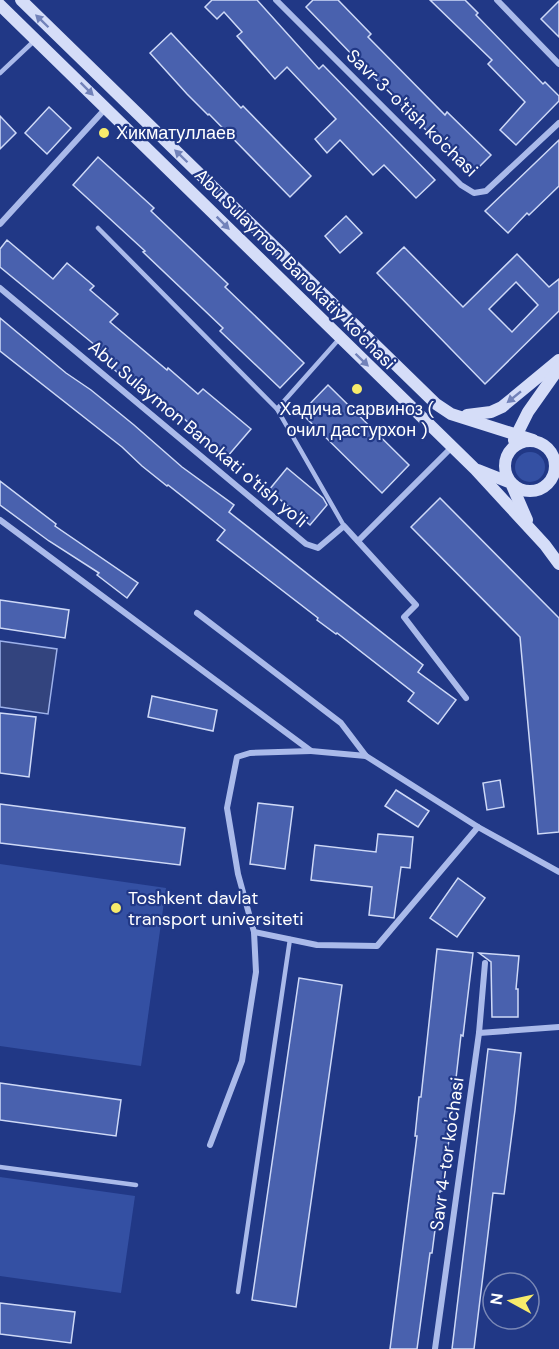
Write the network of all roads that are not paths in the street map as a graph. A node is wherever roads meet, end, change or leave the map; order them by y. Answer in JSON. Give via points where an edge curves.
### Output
{"nodes":[{"id":1,"x":21,"y":0,"type":"edge"},
{"id":2,"x":276,"y":0,"type":"edge"},
{"id":3,"x":497,"y":0,"type":"edge"},
{"id":4,"x":0,"y":4,"type":"edge"},
{"id":5,"x":36,"y":39,"type":"junction"},
{"id":6,"x":559,"y":64,"type":"edge"},
{"id":7,"x":0,"y":73,"type":"edge"},
{"id":8,"x":106,"y":108,"type":"junction"},
{"id":9,"x":559,"y":123,"type":"edge"},
{"id":10,"x":0,"y":224,"type":"edge"},
{"id":11,"x":98,"y":228,"type":"dead end"},
{"id":12,"x":0,"y":288,"type":"edge"},
{"id":13,"x":340,"y":338,"type":"junction"},
{"id":14,"x":559,"y":360,"type":"edge"},
{"id":15,"x":559,"y":368,"type":"edge"},
{"id":16,"x":277,"y":409,"type":"junction"},
{"id":17,"x":451,"y":414,"type":"junction"},
{"id":18,"x":517,"y":434,"type":"junction"},
{"id":19,"x":533,"y":440,"type":"junction"},
{"id":20,"x":452,"y":447,"type":"junction"},
{"id":21,"x":507,"y":454,"type":"junction"},
{"id":22,"x":558,"y":466,"type":"edge"},
{"id":23,"x":475,"y":469,"type":"junction"},
{"id":24,"x":511,"y":483,"type":"junction"},
{"id":25,"x":0,"y":520,"type":"edge"},
{"id":26,"x":344,"y":526,"type":"junction"},
{"id":27,"x":531,"y":530,"type":"junction"},
{"id":28,"x":358,"y":541,"type":"junction"},
{"id":29,"x":559,"y":564,"type":"edge"},
{"id":30,"x":198,"y":613,"type":"dead end"},
{"id":31,"x":466,"y":698,"type":"dead end"},
{"id":32,"x":311,"y":751,"type":"junction"},
{"id":33,"x":366,"y":756,"type":"junction"},
{"id":34,"x":478,"y":827,"type":"junction"},
{"id":35,"x":559,"y":872,"type":"edge"},
{"id":36,"x":254,"y":932,"type":"junction"},
{"id":37,"x":290,"y":939,"type":"junction"},
{"id":38,"x":484,"y":963,"type":"dead end"},
{"id":39,"x":559,"y":1027,"type":"edge"},
{"id":40,"x":479,"y":1033,"type":"junction"},
{"id":41,"x":210,"y":1145,"type":"dead end"},
{"id":42,"x":0,"y":1167,"type":"edge"},
{"id":43,"x":136,"y":1185,"type":"dead end"},
{"id":44,"x":238,"y":1292,"type":"dead end"},
{"id":45,"x":435,"y":1349,"type":"edge"}],
"edges":[{"from":17,"to":1,"type":"main road","name":"Abu Sulaymon Banokatiy ko'chasi","one_way":true,"via":[[436,404]]},
{"from":2,"to":9,"type":"street","name":"Savr 3-o'tish ko'chasi","via":[[461,185],[474,193],[486,191]]},
{"from":3,"to":6,"type":"street"},
{"from":4,"to":5,"type":"main road","name":"Abu Sulaymon Banokatiy ko'chasi"},
{"from":5,"to":7,"type":"lane"},
{"from":5,"to":8,"type":"main road","name":"Abu Sulaymon Banokatiy ko'chasi","one_way":true},
{"from":8,"to":10,"type":"street"},
{"from":8,"to":13,"type":"main road","name":"Abu Sulaymon Banokatiy ko'chasi","one_way":true},
{"from":11,"to":16,"type":"lane"},
{"from":12,"to":26,"type":"street","name":"Abu Sulaymon Banokati o'tish yo'li","via":[[306,544],[318,548]]},
{"from":13,"to":16,"type":"lane"},
{"from":13,"to":20,"type":"main road","name":"Abu Sulaymon Banokatiy ko'chasi","one_way":true},
{"from":14,"to":17,"type":"main road","one_way":true,"via":[[496,410],[478,415]]},
{"from":15,"to":18,"type":"main road"},
{"from":16,"to":26,"type":"lane"},
{"from":17,"to":18,"type":"main road","name":"Abu Sulaymon Banokatiy ko'chasi"},
{"from":18,"to":19,"type":"main road","name":"Abu Sulaymon Banokatiy ko'chasi"},
{"from":18,"to":21,"type":"main road"},
{"from":19,"to":21,"type":"main road","via":[[518,443]]},
{"from":19,"to":22,"type":"main road","via":[[547,446]]},
{"from":20,"to":23,"type":"main road","name":"Abu Sulaymon Banokatiy ko'chasi"},
{"from":20,"to":28,"type":"street"},
{"from":21,"to":24,"type":"main road","via":[[504,469]]},
{"from":22,"to":24,"type":"main road","via":[[551,481],[539,490],[524,491]]},
{"from":23,"to":24,"type":"main road"},
{"from":23,"to":27,"type":"main road","name":"Abu Sulaymon Banokatiy ko'chasi"},
{"from":24,"to":27,"type":"main road"},
{"from":25,"to":32,"type":"street"},
{"from":26,"to":28,"type":"street"},
{"from":27,"to":29,"type":"main road","name":"Abu Sulaymon Banokatiy ko'chasi"},
{"from":28,"to":31,"type":"street","via":[[416,605],[404,616]]},
{"from":30,"to":33,"type":"street","via":[[341,723]]},
{"from":32,"to":33,"type":"street"},
{"from":32,"to":36,"type":"street","via":[[237,757],[227,808],[238,874]]},
{"from":33,"to":34,"type":"street"},
{"from":34,"to":35,"type":"street"},
{"from":34,"to":37,"type":"street","via":[[377,946],[317,945]]},
{"from":36,"to":37,"type":"street"},
{"from":36,"to":41,"type":"street","via":[[256,972],[242,1060]]},
{"from":37,"to":44,"type":"lane"},
{"from":38,"to":40,"type":"street","name":"Savr 4-tor ko'chasi"},
{"from":39,"to":40,"type":"street"},
{"from":40,"to":45,"type":"street","name":"Savr 4-tor ko'chasi"},
{"from":42,"to":43,"type":"lane"}]}
